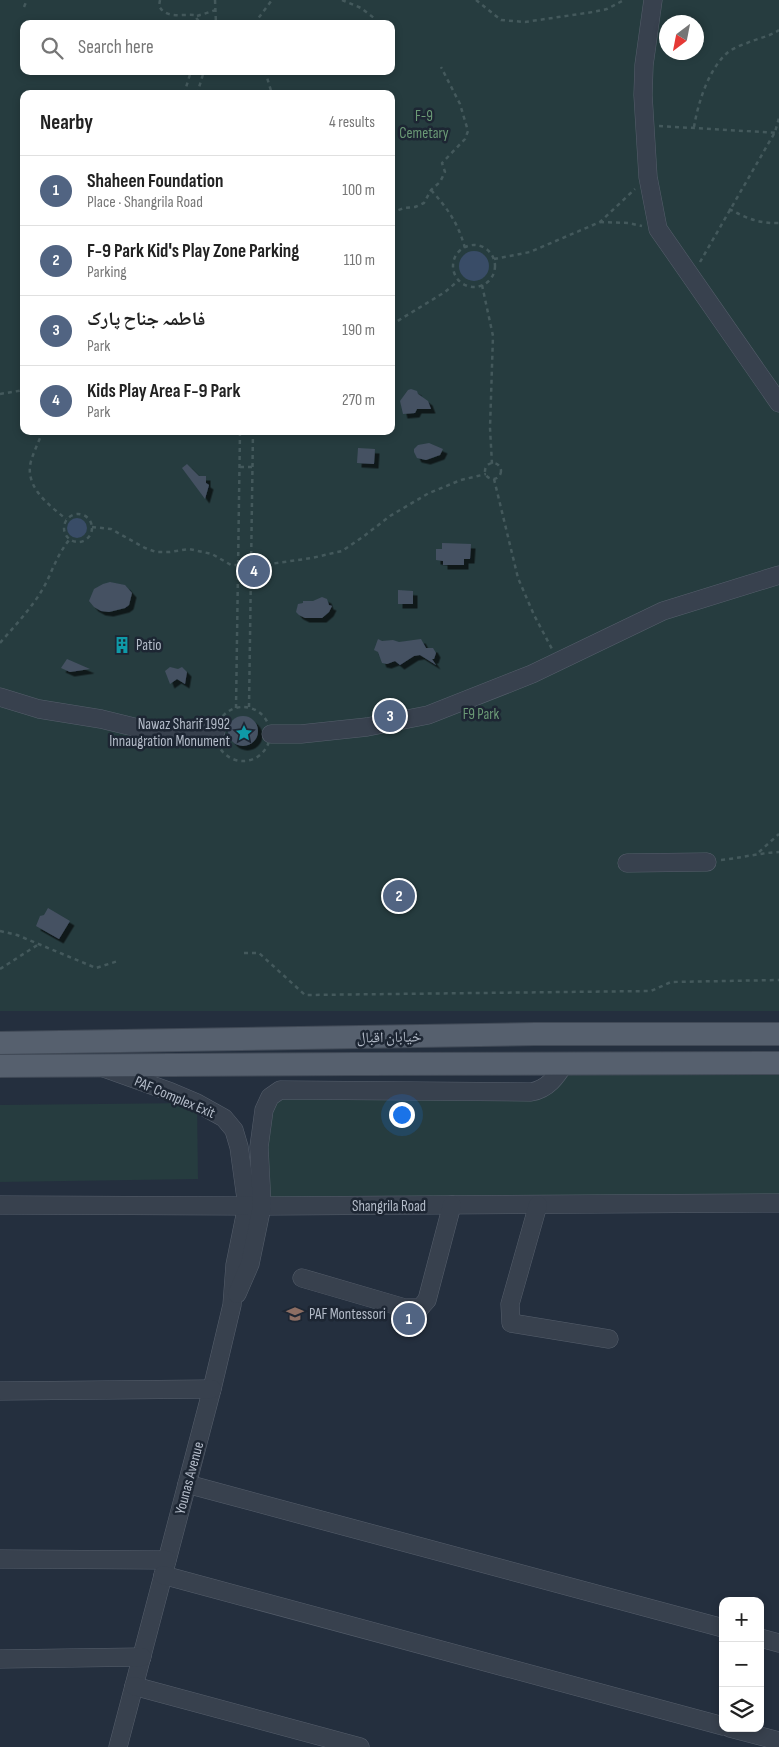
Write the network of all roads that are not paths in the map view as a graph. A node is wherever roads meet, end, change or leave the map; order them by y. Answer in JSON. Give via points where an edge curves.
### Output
{"nodes":[{"id":1,"x":653,"y":0,"type":"edge"},
{"id":2,"x":779,"y":403,"type":"edge"},
{"id":3,"x":779,"y":575,"type":"edge"},
{"id":4,"x":0,"y":697,"type":"edge"},
{"id":5,"x":216,"y":731,"type":"road end"},
{"id":6,"x":270,"y":734,"type":"road end"},
{"id":7,"x":707,"y":862,"type":"road end"},
{"id":8,"x":627,"y":863,"type":"dead end"},
{"id":9,"x":779,"y":1034,"type":"edge"},
{"id":10,"x":0,"y":1043,"type":"edge"},
{"id":11,"x":565,"y":1063,"type":"junction"},
{"id":12,"x":779,"y":1063,"type":"edge"},
{"id":13,"x":95,"y":1065,"type":"junction"},
{"id":14,"x":0,"y":1066,"type":"edge"},
{"id":15,"x":779,"y":1203,"type":"edge"},
{"id":16,"x":0,"y":1205,"type":"edge"},
{"id":17,"x":452,"y":1205,"type":"junction"},
{"id":18,"x":538,"y":1205,"type":"junction"},
{"id":19,"x":255,"y":1206,"type":"junction"},
{"id":20,"x":302,"y":1278,"type":"dead end"},
{"id":21,"x":608,"y":1339,"type":"dead end"},
{"id":22,"x":212,"y":1389,"type":"junction"},
{"id":23,"x":0,"y":1391,"type":"edge"},
{"id":24,"x":187,"y":1484,"type":"junction"},
{"id":25,"x":0,"y":1560,"type":"edge"},
{"id":26,"x":165,"y":1567,"type":"junction"},
{"id":27,"x":719,"y":1627,"type":"edge"},
{"id":28,"x":764,"y":1639,"type":"edge"},
{"id":29,"x":779,"y":1643,"type":"edge"},
{"id":30,"x":142,"y":1657,"type":"junction"},
{"id":31,"x":0,"y":1659,"type":"edge"},
{"id":32,"x":134,"y":1686,"type":"junction"},
{"id":33,"x":719,"y":1725,"type":"edge"},
{"id":34,"x":745,"y":1732,"type":"edge"},
{"id":35,"x":779,"y":1741,"type":"edge"},
{"id":36,"x":118,"y":1747,"type":"edge"},
{"id":37,"x":360,"y":1747,"type":"edge"}],
"edges":[{"from":1,"to":2,"type":"street","via":[[644,65],[645,125],[648,177],[658,229]]},
{"from":3,"to":6,"type":"street","via":[[664,611],[532,674],[428,715],[367,727]]},
{"from":4,"to":5,"type":"street","via":[[39,709],[150,731]]},
{"from":7,"to":8,"type":"street"},
{"from":9,"to":10,"type":"main road","name":"خیابان اقبال","via":[[535,1034]]},
{"from":11,"to":12,"type":"main road","name":"خیابان اقبال"},
{"from":11,"to":13,"type":"main road","name":"خیابان اقبال"},
{"from":11,"to":19,"type":"street","via":[[556,1078],[542,1090],[531,1092],[280,1090],[270,1097],[264,1110]]},
{"from":13,"to":14,"type":"main road","name":"خیابان اقبال"},
{"from":13,"to":19,"type":"street","name":"PAF Complex Exit","via":[[171,1092],[224,1118],[234,1130]]},
{"from":15,"to":18,"type":"street","name":"Shangrila Road"},
{"from":16,"to":19,"type":"street","name":"Shangrila Road"},
{"from":17,"to":18,"type":"street","name":"Shangrila Road"},
{"from":17,"to":19,"type":"street","name":"Shangrila Road"},
{"from":17,"to":20,"type":"street","via":[[426,1300],[420,1308],[405,1308]]},
{"from":18,"to":21,"type":"street","via":[[510,1304],[510,1322]]},
{"from":19,"to":22,"type":"street","name":"Younas Avenue","via":[[250,1264],[232,1305]]},
{"from":22,"to":23,"type":"street"},
{"from":22,"to":24,"type":"street","name":"Younas Avenue"},
{"from":24,"to":26,"type":"street","name":"Younas Avenue"},
{"from":24,"to":27,"type":"street"},
{"from":25,"to":26,"type":"street"},
{"from":26,"to":30,"type":"street","name":"Younas Avenue"},
{"from":26,"to":33,"type":"street"},
{"from":28,"to":29,"type":"street"},
{"from":30,"to":31,"type":"street"},
{"from":30,"to":32,"type":"street","name":"Younas Avenue"},
{"from":32,"to":36,"type":"street","name":"Younas Avenue"},
{"from":32,"to":37,"type":"street"},
{"from":34,"to":35,"type":"street"}]}
